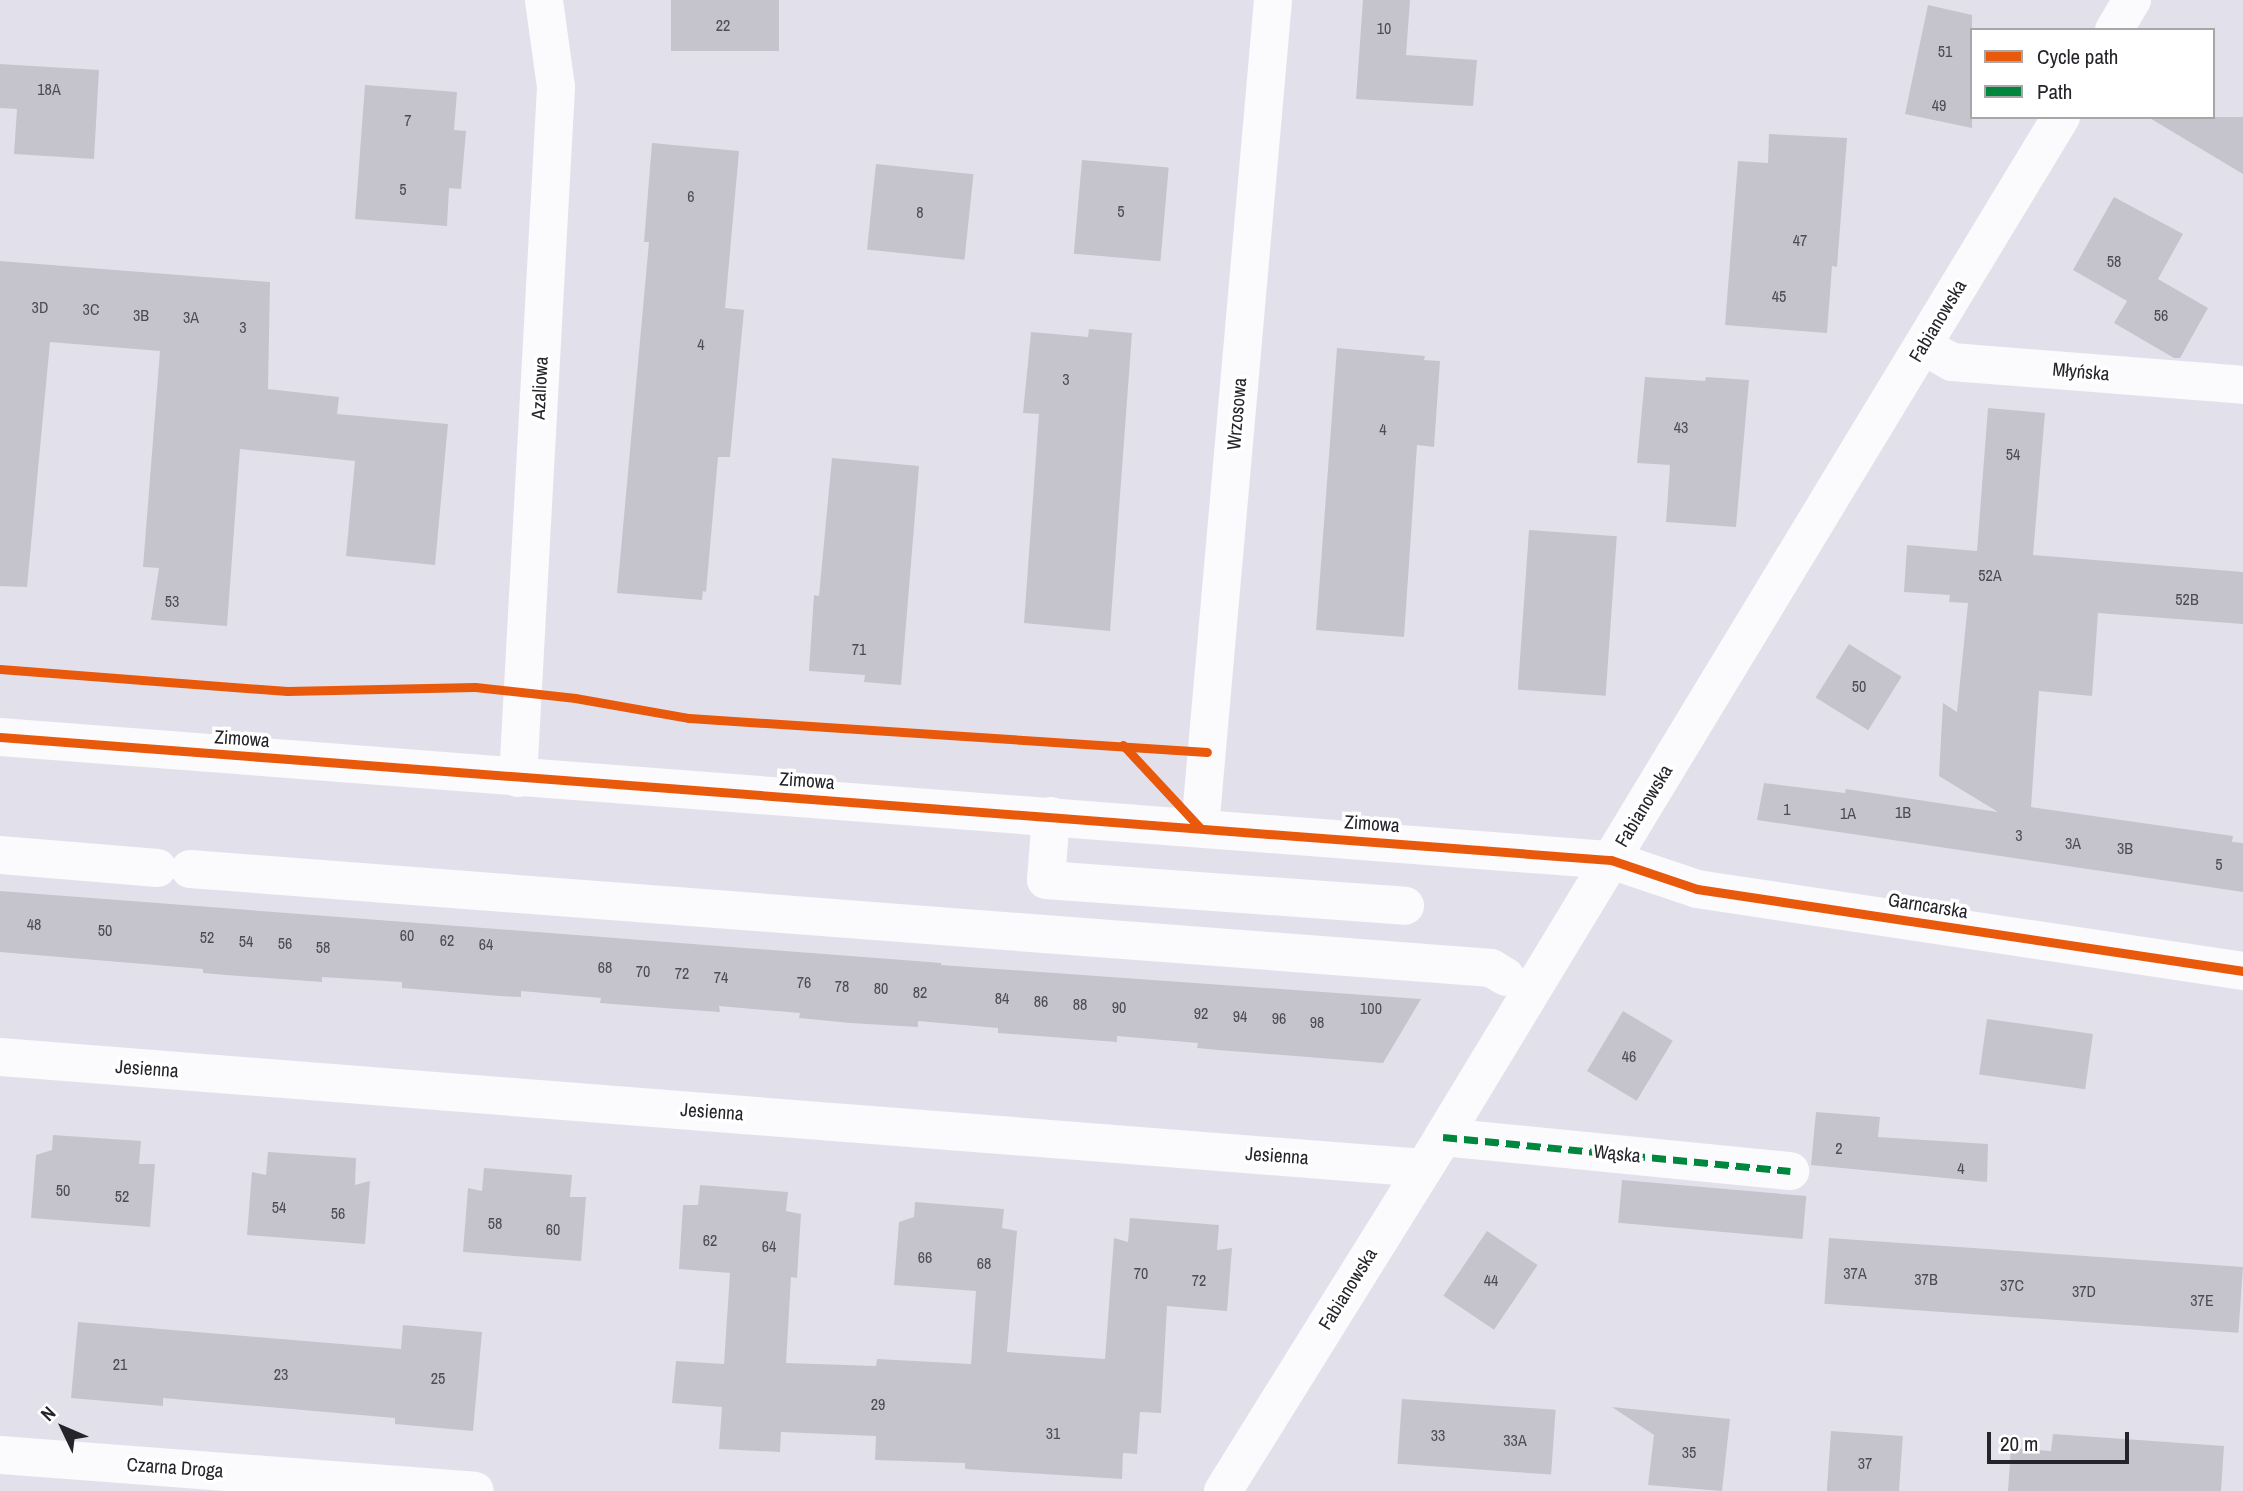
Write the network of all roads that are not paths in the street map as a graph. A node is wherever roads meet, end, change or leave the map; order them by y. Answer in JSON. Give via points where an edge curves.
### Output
{"nodes":[{"id":1,"x":544,"y":0,"type":"edge"},
{"id":2,"x":1273,"y":0,"type":"edge"},
{"id":3,"x":2132,"y":0,"type":"edge"},
{"id":4,"x":2115,"y":28,"type":"edge"},
{"id":5,"x":2060,"y":119,"type":"edge"},
{"id":6,"x":1923,"y":346,"type":"junction"},
{"id":7,"x":2243,"y":385,"type":"edge"},
{"id":8,"x":0,"y":737,"type":"edge"},
{"id":9,"x":518,"y":778,"type":"junction"},
{"id":10,"x":1051,"y":817,"type":"junction"},
{"id":11,"x":1200,"y":828,"type":"junction"},
{"id":12,"x":0,"y":855,"type":"edge"},
{"id":13,"x":1611,"y":860,"type":"junction"},
{"id":14,"x":1046,"y":880,"type":"junction"},
{"id":15,"x":1405,"y":906,"type":"dead end"},
{"id":16,"x":1041,"y":934,"type":"junction"},
{"id":17,"x":2243,"y":971,"type":"edge"},
{"id":18,"x":1506,"y":977,"type":"dead end"},
{"id":19,"x":0,"y":1057,"type":"edge"},
{"id":20,"x":1433,"y":1152,"type":"junction"},
{"id":21,"x":1790,"y":1171,"type":"dead end"},
{"id":22,"x":0,"y":1455,"type":"edge"},
{"id":23,"x":475,"y":1491,"type":"edge"},
{"id":24,"x":1223,"y":1491,"type":"edge"}],
"edges":[{"from":1,"to":9,"type":"street","name":"Azaliowa","via":[[556,88]]},
{"from":2,"to":11,"type":"street","name":"Wrzosowa"},
{"from":3,"to":4,"type":"street"},
{"from":5,"to":6,"type":"street","name":"Fabianowska"},
{"from":6,"to":7,"type":"street","name":"Młyńska","via":[[1952,362]]},
{"from":6,"to":13,"type":"street","name":"Fabianowska"},
{"from":8,"to":9,"type":"street","name":"Zimowa"},
{"from":9,"to":10,"type":"street","name":"Zimowa"},
{"from":10,"to":11,"type":"street","name":"Zimowa"},
{"from":10,"to":14,"type":"street"},
{"from":11,"to":13,"type":"street","name":"Zimowa"},
{"from":12,"to":16,"type":"street"},
{"from":13,"to":17,"type":"street","name":"Garncarska","via":[[1697,889]]},
{"from":13,"to":20,"type":"street","name":"Fabianowska"},
{"from":14,"to":15,"type":"street"},
{"from":14,"to":16,"type":"street"},
{"from":16,"to":18,"type":"street","via":[[1491,968]]},
{"from":19,"to":20,"type":"street","name":"Jesienna"},
{"from":20,"to":21,"type":"street","name":"Wąska"},
{"from":20,"to":24,"type":"street","name":"Fabianowska"},
{"from":22,"to":23,"type":"street","name":"Czarna Droga"}]}
